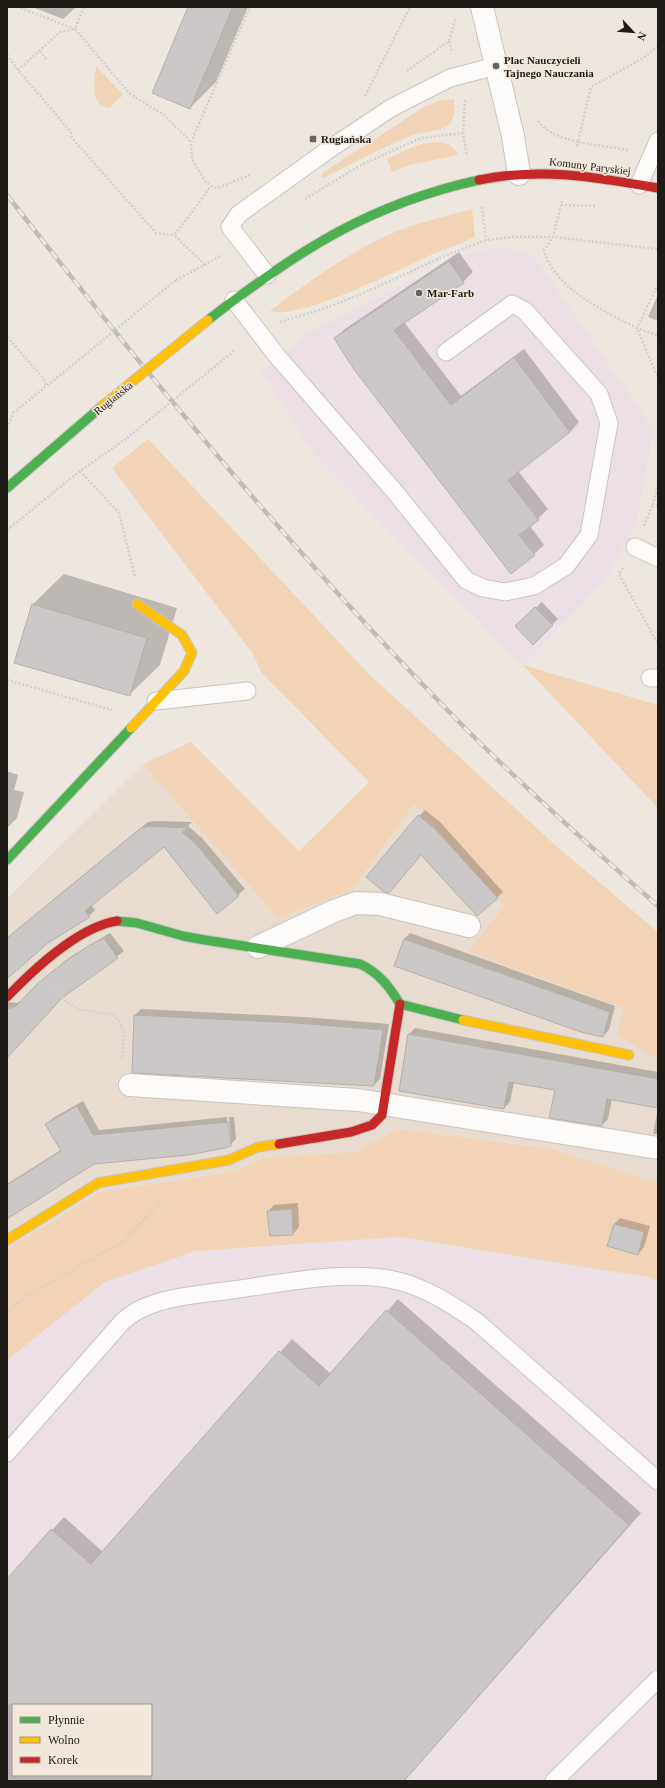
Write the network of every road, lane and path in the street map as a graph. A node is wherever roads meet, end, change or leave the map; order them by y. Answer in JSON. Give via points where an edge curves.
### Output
{"nodes":[{"id":1,"x":18,"y":7,"type":"edge"},
{"id":2,"x":84,"y":7,"type":"edge"},
{"id":3,"x":250,"y":7,"type":"edge"},
{"id":4,"x":410,"y":7,"type":"edge"},
{"id":5,"x":482,"y":7,"type":"edge"},
{"id":6,"x":457,"y":14,"type":"dead end"},
{"id":7,"x":75,"y":29,"type":"junction"},
{"id":8,"x":658,"y":46,"type":"edge"},
{"id":9,"x":40,"y":51,"type":"junction"},
{"id":10,"x":7,"y":55,"type":"edge"},
{"id":11,"x":46,"y":59,"type":"dead end"},
{"id":12,"x":496,"y":66,"type":"junction"},
{"id":13,"x":18,"y":70,"type":"junction"},
{"id":14,"x":405,"y":72,"type":"dead end"},
{"id":15,"x":368,"y":98,"type":"dead end"},
{"id":16,"x":536,"y":118,"type":"dead end"},
{"id":17,"x":463,"y":133,"type":"dead end"},
{"id":18,"x":191,"y":142,"type":"junction"},
{"id":19,"x":578,"y":142,"type":"junction"},
{"id":20,"x":655,"y":148,"type":"edge"},
{"id":21,"x":254,"y":173,"type":"dead end"},
{"id":22,"x":519,"y":174,"type":"junction"},
{"id":23,"x":569,"y":174,"type":"junction"},
{"id":24,"x":639,"y":185,"type":"junction"},
{"id":25,"x":211,"y":186,"type":"junction"},
{"id":26,"x":658,"y":188,"type":"edge"},
{"id":27,"x":304,"y":200,"type":"dead end"},
{"id":28,"x":174,"y":235,"type":"junction"},
{"id":29,"x":552,"y":237,"type":"junction"},
{"id":30,"x":240,"y":242,"type":"junction"},
{"id":31,"x":658,"y":249,"type":"edge"},
{"id":32,"x":205,"y":265,"type":"junction"},
{"id":33,"x":267,"y":275,"type":"junction"},
{"id":34,"x":658,"y":284,"type":"edge"},
{"id":35,"x":234,"y":300,"type":"junction"},
{"id":36,"x":637,"y":328,"type":"junction"},
{"id":37,"x":259,"y":332,"type":"junction"},
{"id":38,"x":658,"y":336,"type":"edge"},
{"id":39,"x":7,"y":337,"type":"edge"},
{"id":40,"x":446,"y":352,"type":"dead end"},
{"id":41,"x":658,"y":378,"type":"edge"},
{"id":42,"x":46,"y":386,"type":"junction"},
{"id":43,"x":7,"y":428,"type":"edge"},
{"id":44,"x":80,"y":471,"type":"junction"},
{"id":45,"x":658,"y":484,"type":"edge"},
{"id":46,"x":7,"y":488,"type":"edge"},
{"id":47,"x":653,"y":504,"type":"junction"},
{"id":48,"x":658,"y":506,"type":"edge"},
{"id":49,"x":645,"y":524,"type":"dead end"},
{"id":50,"x":7,"y":530,"type":"edge"},
{"id":51,"x":635,"y":547,"type":"dead end"},
{"id":52,"x":658,"y":558,"type":"edge"},
{"id":53,"x":619,"y":574,"type":"dead end"},
{"id":54,"x":140,"y":607,"type":"joint"},
{"id":55,"x":658,"y":644,"type":"edge"},
{"id":56,"x":7,"y":680,"type":"edge"},
{"id":57,"x":247,"y":691,"type":"dead end"},
{"id":58,"x":156,"y":701,"type":"junction"},
{"id":59,"x":140,"y":718,"type":"junction"},
{"id":60,"x":7,"y":860,"type":"edge"},
{"id":61,"x":469,"y":926,"type":"dead end"},
{"id":62,"x":258,"y":947,"type":"junction"},
{"id":63,"x":37,"y":968,"type":"junction"},
{"id":64,"x":7,"y":997,"type":"edge"},
{"id":65,"x":400,"y":1004,"type":"junction"},
{"id":66,"x":629,"y":1055,"type":"dead end"},
{"id":67,"x":130,"y":1085,"type":"joint"},
{"id":68,"x":384,"y":1105,"type":"junction"},
{"id":69,"x":658,"y":1148,"type":"edge"},
{"id":70,"x":191,"y":1167,"type":"junction"},
{"id":71,"x":7,"y":1240,"type":"edge"},
{"id":72,"x":7,"y":1310,"type":"edge"},
{"id":73,"x":7,"y":1453,"type":"edge"},
{"id":74,"x":658,"y":1481,"type":"edge"},
{"id":75,"x":658,"y":1679,"type":"edge"},
{"id":76,"x":554,"y":1781,"type":"edge"}],
"edges":[{"from":1,"to":7,"type":"path"},
{"from":2,"to":7,"type":"path"},
{"from":3,"to":18,"type":"path"},
{"from":4,"to":15,"type":"path","via":[[362,102]]},
{"from":5,"to":12,"type":"street"},
{"from":6,"to":14,"type":"path","via":[[449,41]]},
{"from":7,"to":9,"type":"path","via":[[60,32]]},
{"from":7,"to":18,"type":"path","via":[[130,94],[164,116]]},
{"from":8,"to":19,"type":"path","via":[[643,58],[591,86]]},
{"from":9,"to":11,"type":"path"},
{"from":9,"to":13,"type":"path"},
{"from":10,"to":13,"type":"path"},
{"from":12,"to":22,"type":"street","via":[[513,136]]},
{"from":12,"to":30,"type":"lane","via":[[450,78],[391,108],[328,150],[239,214],[230,227]]},
{"from":13,"to":28,"type":"path","via":[[71,132],[72,138],[156,233]]},
{"from":16,"to":19,"type":"path","via":[[546,130]]},
{"from":17,"to":27,"type":"path","via":[[421,138],[361,165]]},
{"from":18,"to":25,"type":"path","via":[[192,160]]},
{"from":19,"to":20,"type":"path"},
{"from":19,"to":23,"type":"path"},
{"from":20,"to":24,"type":"lane"},
{"from":21,"to":25,"type":"path","via":[[217,188]]},
{"from":22,"to":23,"type":"street","name":"Komuny Paryskiej"},
{"from":22,"to":33,"type":"street","name":"Rugiańska","via":[[445,187],[391,204],[338,229]]},
{"from":23,"to":24,"type":"street","name":"Komuny Paryskiej"},
{"from":23,"to":29,"type":"path"},
{"from":24,"to":26,"type":"street","name":"Komuny Paryskiej"},
{"from":25,"to":28,"type":"path"},
{"from":28,"to":32,"type":"path"},
{"from":29,"to":31,"type":"path"},
{"from":29,"to":36,"type":"path","via":[[544,250],[546,260],[565,282],[602,310]]},
{"from":29,"to":37,"type":"path","via":[[513,236],[486,240],[329,307],[270,325]]},
{"from":30,"to":32,"type":"path"},
{"from":30,"to":33,"type":"lane"},
{"from":32,"to":42,"type":"path","bridge":true,"via":[[176,280]]},
{"from":33,"to":35,"type":"street","name":"Rugiańska"},
{"from":34,"to":36,"type":"path"},
{"from":35,"to":37,"type":"lane"},
{"from":35,"to":46,"type":"street","name":"Rugiańska","bridge":true,"via":[[101,407]]},
{"from":36,"to":38,"type":"path"},
{"from":36,"to":41,"type":"path"},
{"from":37,"to":40,"type":"lane","via":[[466,580],[483,588],[505,592],[534,586],[566,566],[589,535],[609,423],[599,394],[524,310],[512,304]]},
{"from":37,"to":44,"type":"path","bridge":true,"via":[[127,438]]},
{"from":39,"to":42,"type":"path","via":[[44,379]]},
{"from":42,"to":43,"type":"path","via":[[14,412]]},
{"from":44,"to":50,"type":"path"},
{"from":44,"to":54,"type":"path","via":[[119,513]]},
{"from":45,"to":47,"type":"path"},
{"from":47,"to":48,"type":"path"},
{"from":47,"to":49,"type":"path"},
{"from":51,"to":52,"type":"lane"},
{"from":53,"to":55,"type":"path"},
{"from":54,"to":58,"type":"street","via":[[182,635],[192,653],[184,672]]},
{"from":56,"to":59,"type":"path"},
{"from":57,"to":58,"type":"lane"},
{"from":58,"to":59,"type":"street"},
{"from":59,"to":60,"type":"street"},
{"from":61,"to":62,"type":"street","via":[[380,904],[356,903]]},
{"from":62,"to":63,"type":"street","via":[[183,936],[141,924],[114,921],[92,930]]},
{"from":62,"to":65,"type":"street","via":[[360,964],[374,970],[386,982]]},
{"from":63,"to":64,"type":"street"},
{"from":63,"to":67,"type":"path","via":[[65,1001],[78,1009],[114,1015],[120,1022],[124,1033],[122,1064]]},
{"from":65,"to":66,"type":"street","via":[[496,1028]]},
{"from":65,"to":68,"type":"street"},
{"from":67,"to":68,"type":"street","via":[[358,1100]]},
{"from":68,"to":69,"type":"street"},
{"from":68,"to":70,"type":"street","via":[[382,1115],[365,1128],[258,1147],[229,1160]]},
{"from":70,"to":71,"type":"street","via":[[98,1183]]},
{"from":70,"to":72,"type":"path","via":[[124,1241]]},
{"from":73,"to":74,"type":"lane","via":[[122,1321],[142,1308],[200,1295],[336,1277],[362,1276],[414,1286],[431,1293],[476,1321]]},
{"from":75,"to":76,"type":"lane"}]}
